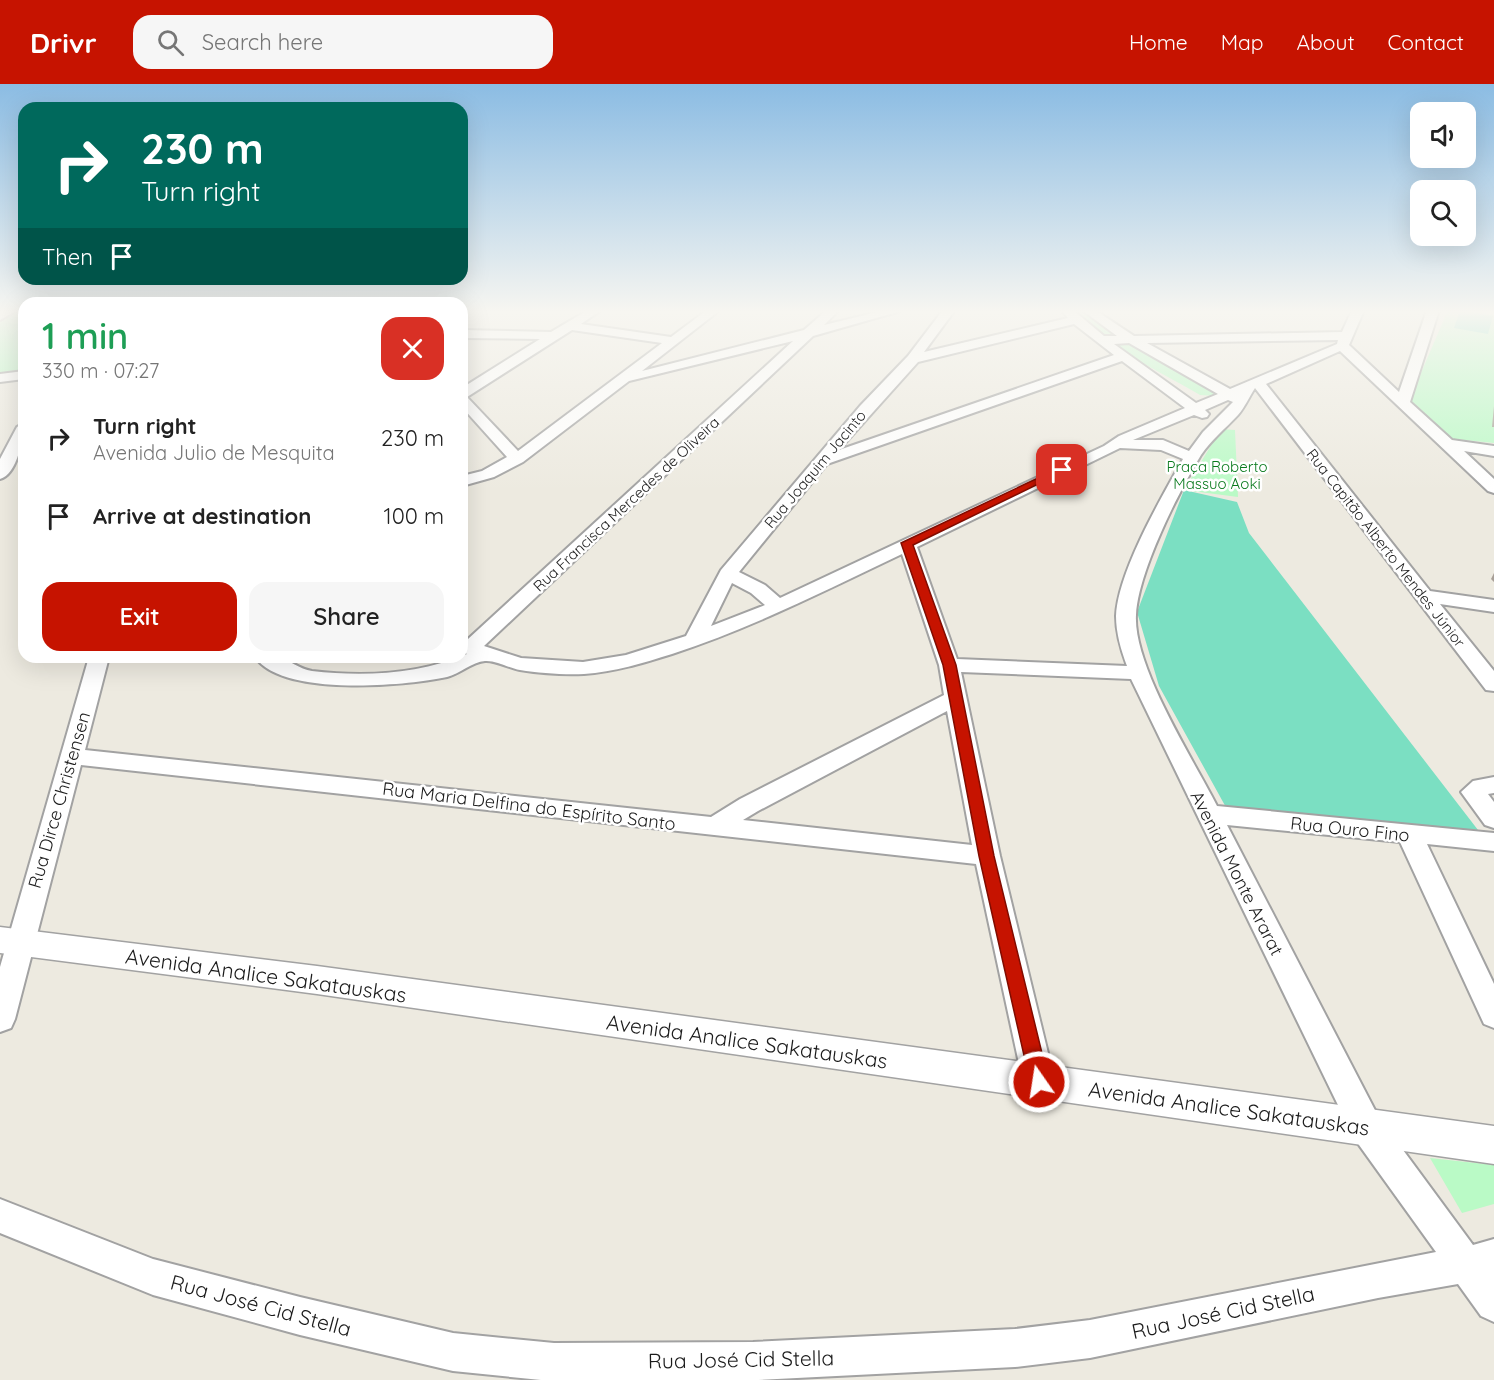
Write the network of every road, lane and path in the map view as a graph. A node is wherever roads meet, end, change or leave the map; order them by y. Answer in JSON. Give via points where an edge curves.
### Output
{"nodes":[{"id":1,"x":499,"y":370,"type":"edge"},
{"id":2,"x":633,"y":370,"type":"edge"},
{"id":3,"x":662,"y":370,"type":"edge"},
{"id":4,"x":768,"y":370,"type":"edge"},
{"id":5,"x":903,"y":370,"type":"edge"},
{"id":6,"x":1082,"y":370,"type":"edge"},
{"id":7,"x":1143,"y":370,"type":"edge"},
{"id":8,"x":1186,"y":370,"type":"edge"},
{"id":9,"x":1290,"y":370,"type":"edge"},
{"id":10,"x":1373,"y":370,"type":"edge"},
{"id":11,"x":1413,"y":370,"type":"edge"},
{"id":12,"x":18,"y":376,"type":"edge"},
{"id":13,"x":0,"y":378,"type":"edge"},
{"id":14,"x":621,"y":380,"type":"junction"},
{"id":15,"x":468,"y":390,"type":"edge"},
{"id":16,"x":1236,"y":399,"type":"junction"},
{"id":17,"x":1403,"y":402,"type":"junction"},
{"id":18,"x":468,"y":406,"type":"edge"},
{"id":19,"x":1192,"y":408,"type":"junction"},
{"id":20,"x":1279,"y":410,"type":"junction"},
{"id":21,"x":18,"y":439,"type":"edge"},
{"id":22,"x":1445,"y":444,"type":"junction"},
{"id":23,"x":1108,"y":449,"type":"junction"},
{"id":24,"x":1494,"y":451,"type":"edge"},
{"id":25,"x":1191,"y":457,"type":"junction"},
{"id":26,"x":517,"y":459,"type":"junction"},
{"id":27,"x":821,"y":461,"type":"junction"},
{"id":28,"x":0,"y":474,"type":"edge"},
{"id":29,"x":468,"y":479,"type":"edge"},
{"id":30,"x":1494,"y":488,"type":"edge"},
{"id":31,"x":907,"y":543,"type":"junction"},
{"id":32,"x":728,"y":574,"type":"junction"},
{"id":33,"x":1422,"y":595,"type":"junction"},
{"id":34,"x":778,"y":606,"type":"junction"},
{"id":35,"x":1494,"y":606,"type":"edge"},
{"id":36,"x":694,"y":640,"type":"junction"},
{"id":37,"x":472,"y":648,"type":"edge"},
{"id":38,"x":97,"y":663,"type":"edge"},
{"id":39,"x":274,"y":663,"type":"edge"},
{"id":40,"x":454,"y":663,"type":"edge"},
{"id":41,"x":949,"y":665,"type":"junction"},
{"id":42,"x":1140,"y":673,"type":"junction"},
{"id":43,"x":1494,"y":685,"type":"edge"},
{"id":44,"x":956,"y":698,"type":"junction"},
{"id":45,"x":71,"y":756,"type":"junction"},
{"id":46,"x":1494,"y":784,"type":"edge"},
{"id":47,"x":1207,"y":814,"type":"junction"},
{"id":48,"x":1494,"y":819,"type":"edge"},
{"id":49,"x":712,"y":828,"type":"junction"},
{"id":50,"x":1410,"y":836,"type":"junction"},
{"id":51,"x":1494,"y":842,"type":"edge"},
{"id":52,"x":987,"y":856,"type":"junction"},
{"id":53,"x":9,"y":941,"type":"edge"},
{"id":54,"x":1494,"y":1015,"type":"edge"},
{"id":55,"x":0,"y":1019,"type":"edge"},
{"id":56,"x":1039,"y":1082,"type":"junction"},
{"id":57,"x":1366,"y":1127,"type":"junction"},
{"id":58,"x":1494,"y":1145,"type":"edge"},
{"id":59,"x":0,"y":1216,"type":"edge"},
{"id":60,"x":1480,"y":1261,"type":"edge"},
{"id":61,"x":1494,"y":1303,"type":"edge"}],
"edges":[{"from":1,"to":15,"type":"street"},
{"from":2,"to":14,"type":"street"},
{"from":3,"to":14,"type":"street"},
{"from":4,"to":37,"type":"street","name":"Rua Francisca Mercedes de Oliveira"},
{"from":5,"to":27,"type":"street","name":"Rua Joaquim Jacinto"},
{"from":6,"to":27,"type":"street"},
{"from":7,"to":19,"type":"street"},
{"from":8,"to":16,"type":"street"},
{"from":9,"to":16,"type":"street"},
{"from":10,"to":17,"type":"street"},
{"from":11,"to":17,"type":"street"},
{"from":12,"to":13,"type":"street"},
{"from":14,"to":26,"type":"street"},
{"from":16,"to":19,"type":"street"},
{"from":16,"to":19,"type":"street"},
{"from":16,"to":20,"type":"street","name":"Rua Capitão Alberto Mendes Júnior"},
{"from":16,"to":20,"type":"street","via":[[1262,402]]},
{"from":16,"to":25,"type":"street","name":"Avenida Monte Ararat"},
{"from":17,"to":22,"type":"street"},
{"from":18,"to":26,"type":"street"},
{"from":19,"to":23,"type":"street"},
{"from":20,"to":33,"type":"street","name":"Rua Capitão Alberto Mendes Júnior"},
{"from":21,"to":28,"type":"street"},
{"from":22,"to":24,"type":"street"},
{"from":22,"to":30,"type":"street"},
{"from":23,"to":25,"type":"street","via":[[1153,443]]},
{"from":23,"to":31,"type":"street"},
{"from":25,"to":42,"type":"street","name":"Avenida Monte Ararat","via":[[1128,599],[1127,630]]},
{"from":26,"to":29,"type":"street"},
{"from":27,"to":32,"type":"street","name":"Rua Joaquim Jacinto"},
{"from":31,"to":34,"type":"street"},
{"from":31,"to":41,"type":"street"},
{"from":32,"to":34,"type":"street","via":[[758,589]]},
{"from":32,"to":36,"type":"street","name":"Rua Joaquim Jacinto"},
{"from":33,"to":35,"type":"street"},
{"from":33,"to":43,"type":"street","name":"Rua Capitão Alberto Mendes Júnior"},
{"from":34,"to":36,"type":"street"},
{"from":36,"to":37,"type":"street","via":[[629,661],[583,668],[521,664]]},
{"from":38,"to":45,"type":"street","name":"Rua Dirce Christensen"},
{"from":39,"to":40,"type":"street","name":"Rua Francisca Mercedes de Oliveira","via":[[309,677],[398,679],[444,671]]},
{"from":41,"to":42,"type":"street"},
{"from":41,"to":44,"type":"street"},
{"from":42,"to":47,"type":"street","name":"Avenida Monte Ararat"},
{"from":44,"to":49,"type":"street"},
{"from":44,"to":52,"type":"street"},
{"from":45,"to":49,"type":"street","name":"Rua Maria Delfina do Espírito Santo"},
{"from":45,"to":53,"type":"street","name":"Rua Dirce Christensen"},
{"from":46,"to":48,"type":"street","via":[[1473,792]]},
{"from":47,"to":50,"type":"street","name":"Rua Ouro Fino"},
{"from":47,"to":57,"type":"street","name":"Avenida Monte Ararat"},
{"from":49,"to":52,"type":"street","name":"Rua Maria Delfina do Espírito Santo"},
{"from":50,"to":51,"type":"street","name":"Rua Ouro Fino"},
{"from":50,"to":54,"type":"street"},
{"from":52,"to":56,"type":"street"},
{"from":53,"to":55,"type":"street","name":"Rua Dirce Christensen"},
{"from":53,"to":56,"type":"street","name":"Avenida Analice Sakatauskas"},
{"from":56,"to":57,"type":"street","name":"Avenida Analice Sakatauskas"},
{"from":57,"to":58,"type":"street","name":"Avenida Analice Sakatauskas"},
{"from":57,"to":60,"type":"street","name":"Avenida Monte Ararat"},
{"from":59,"to":60,"type":"street","name":"Rua José Cid Stella","via":[[153,1277],[300,1316],[453,1352],[554,1362],[753,1361],[1016,1347],[1090,1339]]},
{"from":60,"to":61,"type":"street","name":"Avenida Monte Ararat"}]}
